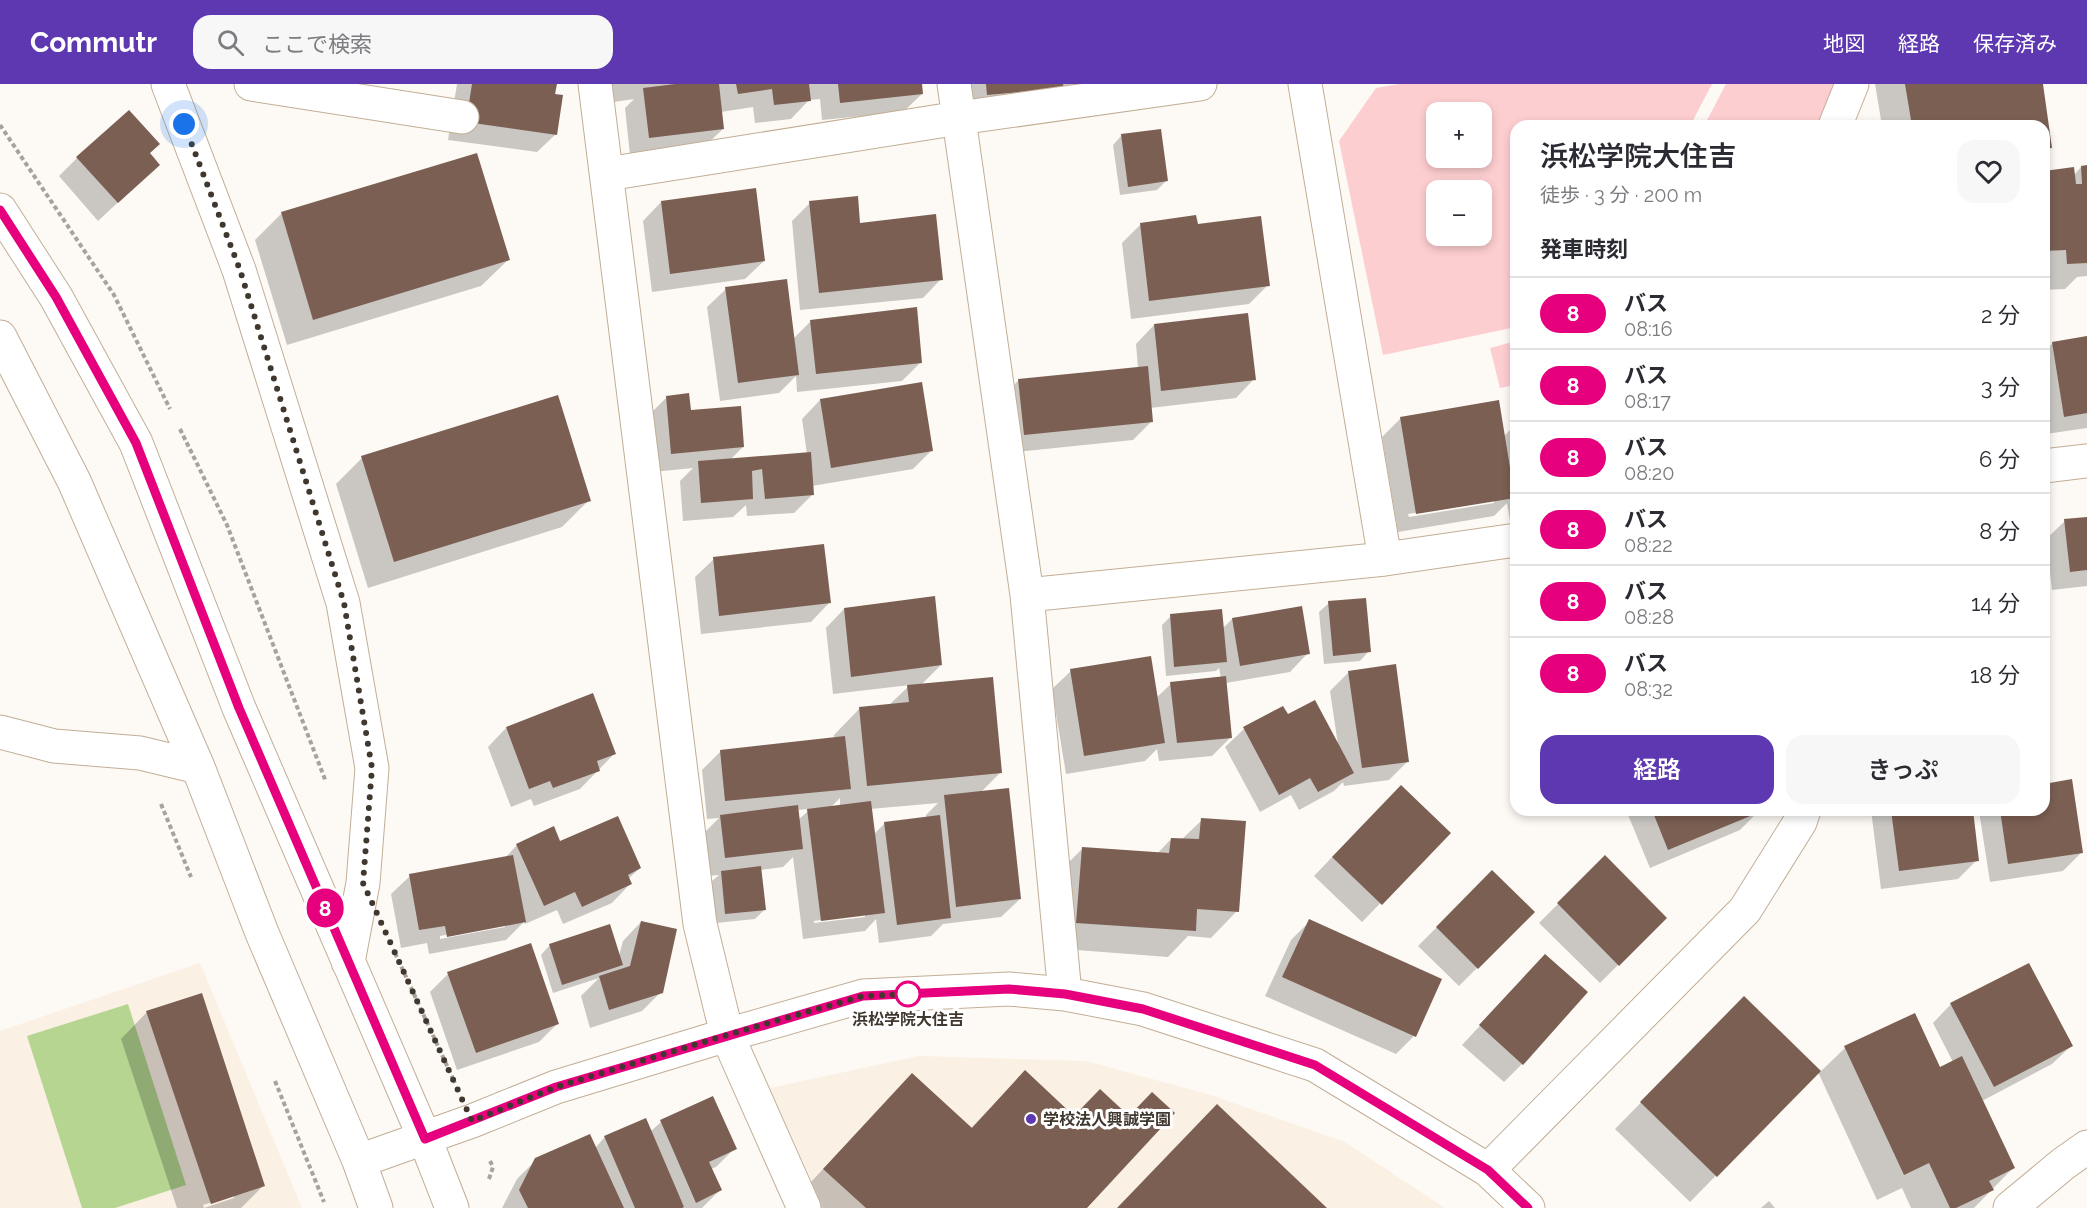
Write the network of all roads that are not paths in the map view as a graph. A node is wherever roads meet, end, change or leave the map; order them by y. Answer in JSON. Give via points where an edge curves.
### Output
{"nodes":[{"id":1,"x":168,"y":84,"type":"edge"},
{"id":2,"x":251,"y":84,"type":"edge"},
{"id":3,"x":595,"y":84,"type":"edge"},
{"id":4,"x":954,"y":84,"type":"edge"},
{"id":5,"x":1200,"y":84,"type":"edge"},
{"id":6,"x":1305,"y":84,"type":"edge"},
{"id":7,"x":1852,"y":84,"type":"edge"},
{"id":8,"x":462,"y":117,"type":"dead end"},
{"id":9,"x":959,"y":118,"type":"junction"},
{"id":10,"x":1837,"y":120,"type":"edge"},
{"id":11,"x":607,"y":174,"type":"junction"},
{"id":12,"x":0,"y":210,"type":"edge"},
{"id":13,"x":2,"y":343,"type":"edge"},
{"id":14,"x":2087,"y":460,"type":"edge"},
{"id":15,"x":2050,"y":465,"type":"edge"},
{"id":16,"x":1510,"y":541,"type":"edge"},
{"id":17,"x":1385,"y":559,"type":"junction"},
{"id":18,"x":1027,"y":596,"type":"junction"},
{"id":19,"x":0,"y":732,"type":"edge"},
{"id":20,"x":198,"y":767,"type":"junction"},
{"id":21,"x":1802,"y":816,"type":"edge"},
{"id":22,"x":348,"y":962,"type":"junction"},
{"id":23,"x":1065,"y":994,"type":"junction"},
{"id":24,"x":727,"y":1035,"type":"junction"},
{"id":25,"x":425,"y":1139,"type":"junction"},
{"id":26,"x":2087,"y":1147,"type":"edge"},
{"id":27,"x":359,"y":1161,"type":"junction"},
{"id":28,"x":1488,"y":1170,"type":"junction"},
{"id":29,"x":376,"y":1208,"type":"edge"},
{"id":30,"x":452,"y":1208,"type":"edge"},
{"id":31,"x":804,"y":1208,"type":"edge"},
{"id":32,"x":1528,"y":1208,"type":"edge"},
{"id":33,"x":2010,"y":1208,"type":"edge"}],
"edges":[{"from":1,"to":22,"type":"street","via":[[240,270],[344,603],[372,768],[363,883]]},
{"from":2,"to":8,"type":"street"},
{"from":3,"to":11,"type":"street"},
{"from":4,"to":9,"type":"street"},
{"from":5,"to":9,"type":"street"},
{"from":6,"to":17,"type":"street"},
{"from":7,"to":10,"type":"street"},
{"from":9,"to":11,"type":"street"},
{"from":9,"to":18,"type":"street"},
{"from":11,"to":24,"type":"street","via":[[700,924]]},
{"from":12,"to":22,"type":"street","via":[[56,297],[136,443],[239,708]]},
{"from":13,"to":20,"type":"street","via":[[74,481]]},
{"from":14,"to":15,"type":"street"},
{"from":16,"to":17,"type":"street"},
{"from":17,"to":18,"type":"street"},
{"from":18,"to":23,"type":"street"},
{"from":19,"to":20,"type":"street","via":[[54,746],[140,753]]},
{"from":20,"to":27,"type":"street","via":[[262,933]]},
{"from":21,"to":28,"type":"street","via":[[1745,910]]},
{"from":22,"to":25,"type":"street"},
{"from":23,"to":24,"type":"street","via":[[1009,989],[863,996]]},
{"from":23,"to":28,"type":"street","via":[[1143,1009],[1315,1065]]},
{"from":24,"to":25,"type":"street","via":[[556,1087]]},
{"from":24,"to":31,"type":"street"},
{"from":25,"to":27,"type":"street"},
{"from":25,"to":30,"type":"street"},
{"from":26,"to":33,"type":"street"},
{"from":27,"to":29,"type":"street"},
{"from":28,"to":32,"type":"street"}]}
